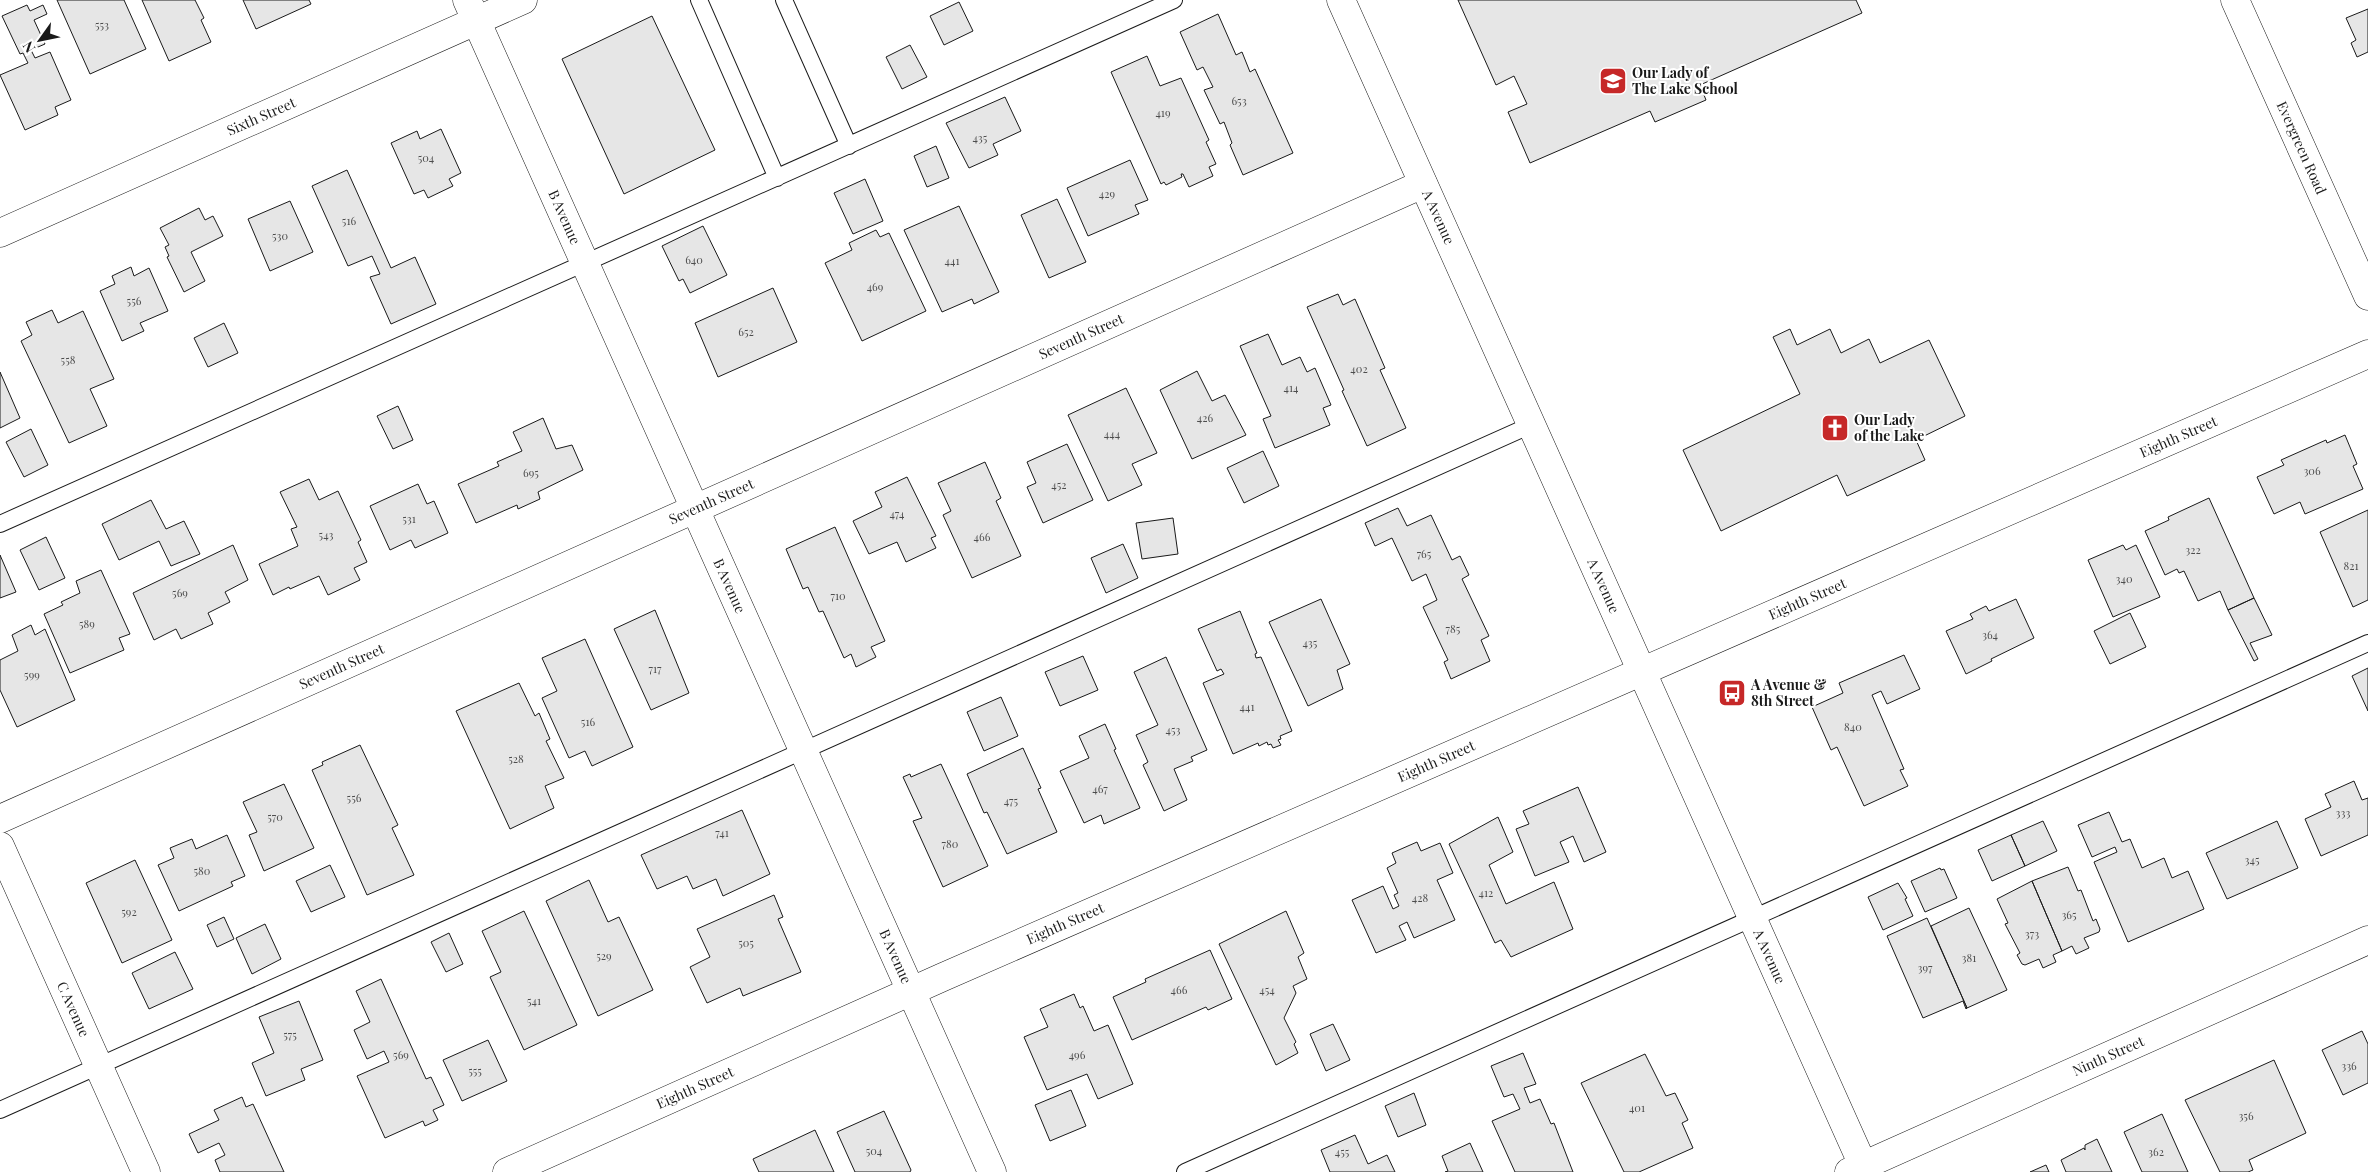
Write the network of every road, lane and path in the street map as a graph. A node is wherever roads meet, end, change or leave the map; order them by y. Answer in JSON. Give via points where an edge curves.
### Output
{"nodes":[{"id":1,"x":523,"y":0,"type":"edge"},
{"id":2,"x":699,"y":0,"type":"edge"},
{"id":3,"x":784,"y":0,"type":"edge"},
{"id":4,"x":1174,"y":0,"type":"edge"},
{"id":5,"x":1341,"y":0,"type":"edge"},
{"id":6,"x":2235,"y":0,"type":"edge"},
{"id":7,"x":471,"y":10,"type":"edge"},
{"id":8,"x":849,"y":146,"type":"junction"},
{"id":9,"x":777,"y":178,"type":"junction"},
{"id":10,"x":1423,"y":184,"type":"junction"},
{"id":11,"x":0,"y":233,"type":"edge"},
{"id":12,"x":584,"y":263,"type":"junction"},
{"id":13,"x":2368,"y":296,"type":"edge"},
{"id":14,"x":2368,"y":354,"type":"edge"},
{"id":15,"x":1532,"y":425,"type":"junction"},
{"id":16,"x":694,"y":509,"type":"junction"},
{"id":17,"x":0,"y":524,"type":"edge"},
{"id":18,"x":2368,"y":643,"type":"edge"},
{"id":19,"x":1642,"y":672,"type":"junction"},
{"id":20,"x":803,"y":750,"type":"junction"},
{"id":21,"x":0,"y":819,"type":"edge"},
{"id":22,"x":0,"y":846,"type":"edge"},
{"id":23,"x":1752,"y":918,"type":"junction"},
{"id":24,"x":2368,"y":940,"type":"edge"},
{"id":25,"x":911,"y":991,"type":"junction"},
{"id":26,"x":98,"y":1066,"type":"junction"},
{"id":27,"x":0,"y":1110,"type":"edge"},
{"id":28,"x":1859,"y":1170,"type":"edge"},
{"id":29,"x":146,"y":1172,"type":"edge"},
{"id":30,"x":507,"y":1172,"type":"edge"},
{"id":31,"x":992,"y":1172,"type":"edge"},
{"id":32,"x":1185,"y":1172,"type":"edge"}],
"edges":[{"from":1,"to":7,"type":"street","name":"Sixth Street"},
{"from":2,"to":9,"type":"lane"},
{"from":3,"to":8,"type":"lane"},
{"from":4,"to":8,"type":"lane"},
{"from":5,"to":10,"type":"street","name":"A Avenue"},
{"from":6,"to":13,"type":"street","name":"Evergreen Road"},
{"from":7,"to":11,"type":"street","name":"Sixth Street"},
{"from":7,"to":12,"type":"street","name":"B Avenue"},
{"from":8,"to":9,"type":"lane"},
{"from":9,"to":12,"type":"lane"},
{"from":10,"to":15,"type":"street","name":"A Avenue"},
{"from":10,"to":16,"type":"street","name":"Seventh Street"},
{"from":12,"to":16,"type":"street","name":"B Avenue"},
{"from":12,"to":17,"type":"lane"},
{"from":14,"to":19,"type":"street","name":"Eighth Street"},
{"from":15,"to":19,"type":"street","name":"A Avenue"},
{"from":15,"to":20,"type":"lane"},
{"from":16,"to":20,"type":"street","name":"B Avenue"},
{"from":16,"to":21,"type":"street","name":"Seventh Street"},
{"from":18,"to":23,"type":"lane"},
{"from":19,"to":23,"type":"street","name":"A Avenue"},
{"from":19,"to":25,"type":"street","name":"Eighth Street"},
{"from":20,"to":25,"type":"street","name":"B Avenue"},
{"from":20,"to":26,"type":"lane"},
{"from":22,"to":26,"type":"street","name":"C Avenue"},
{"from":23,"to":28,"type":"street","name":"A Avenue"},
{"from":23,"to":32,"type":"lane"},
{"from":24,"to":28,"type":"street","name":"Ninth Street"},
{"from":25,"to":30,"type":"street","name":"Eighth Street"},
{"from":25,"to":31,"type":"street","name":"B Avenue"},
{"from":26,"to":27,"type":"lane"},
{"from":26,"to":29,"type":"street","name":"C Avenue"}]}
